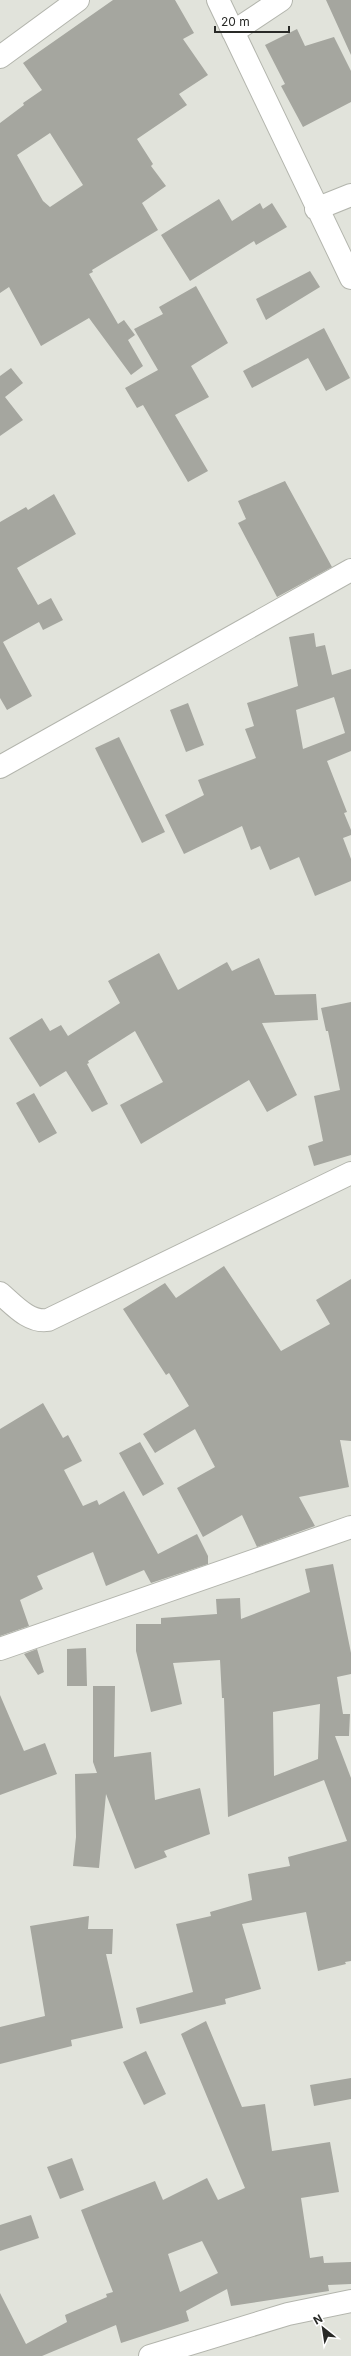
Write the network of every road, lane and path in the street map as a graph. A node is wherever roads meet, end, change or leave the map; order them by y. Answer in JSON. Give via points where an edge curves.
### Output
{"nodes":[{"id":1,"x":78,"y":0,"type":"edge"},
{"id":2,"x":218,"y":0,"type":"edge"},
{"id":3,"x":281,"y":0,"type":"edge"},
{"id":4,"x":233,"y":32,"type":"junction"},
{"id":5,"x":0,"y":57,"type":"edge"},
{"id":6,"x":351,"y":195,"type":"edge"},
{"id":7,"x":316,"y":209,"type":"junction"},
{"id":8,"x":351,"y":278,"type":"edge"},
{"id":9,"x":351,"y":570,"type":"edge"},
{"id":10,"x":0,"y":767,"type":"edge"},
{"id":11,"x":351,"y":1173,"type":"edge"},
{"id":12,"x":0,"y":1293,"type":"edge"},
{"id":13,"x":351,"y":1527,"type":"edge"},
{"id":14,"x":0,"y":1649,"type":"edge"},
{"id":15,"x":351,"y":2301,"type":"edge"},
{"id":16,"x":150,"y":2356,"type":"edge"}],
"edges":[{"from":1,"to":5,"type":"street"},
{"from":2,"to":4,"type":"street"},
{"from":3,"to":4,"type":"street"},
{"from":4,"to":7,"type":"street"},
{"from":6,"to":7,"type":"street"},
{"from":7,"to":8,"type":"street"},
{"from":9,"to":10,"type":"street"},
{"from":11,"to":12,"type":"street","via":[[48,1320],[39,1321],[28,1316]]},
{"from":13,"to":14,"type":"street"},
{"from":15,"to":16,"type":"street","via":[[288,2314]]}]}
